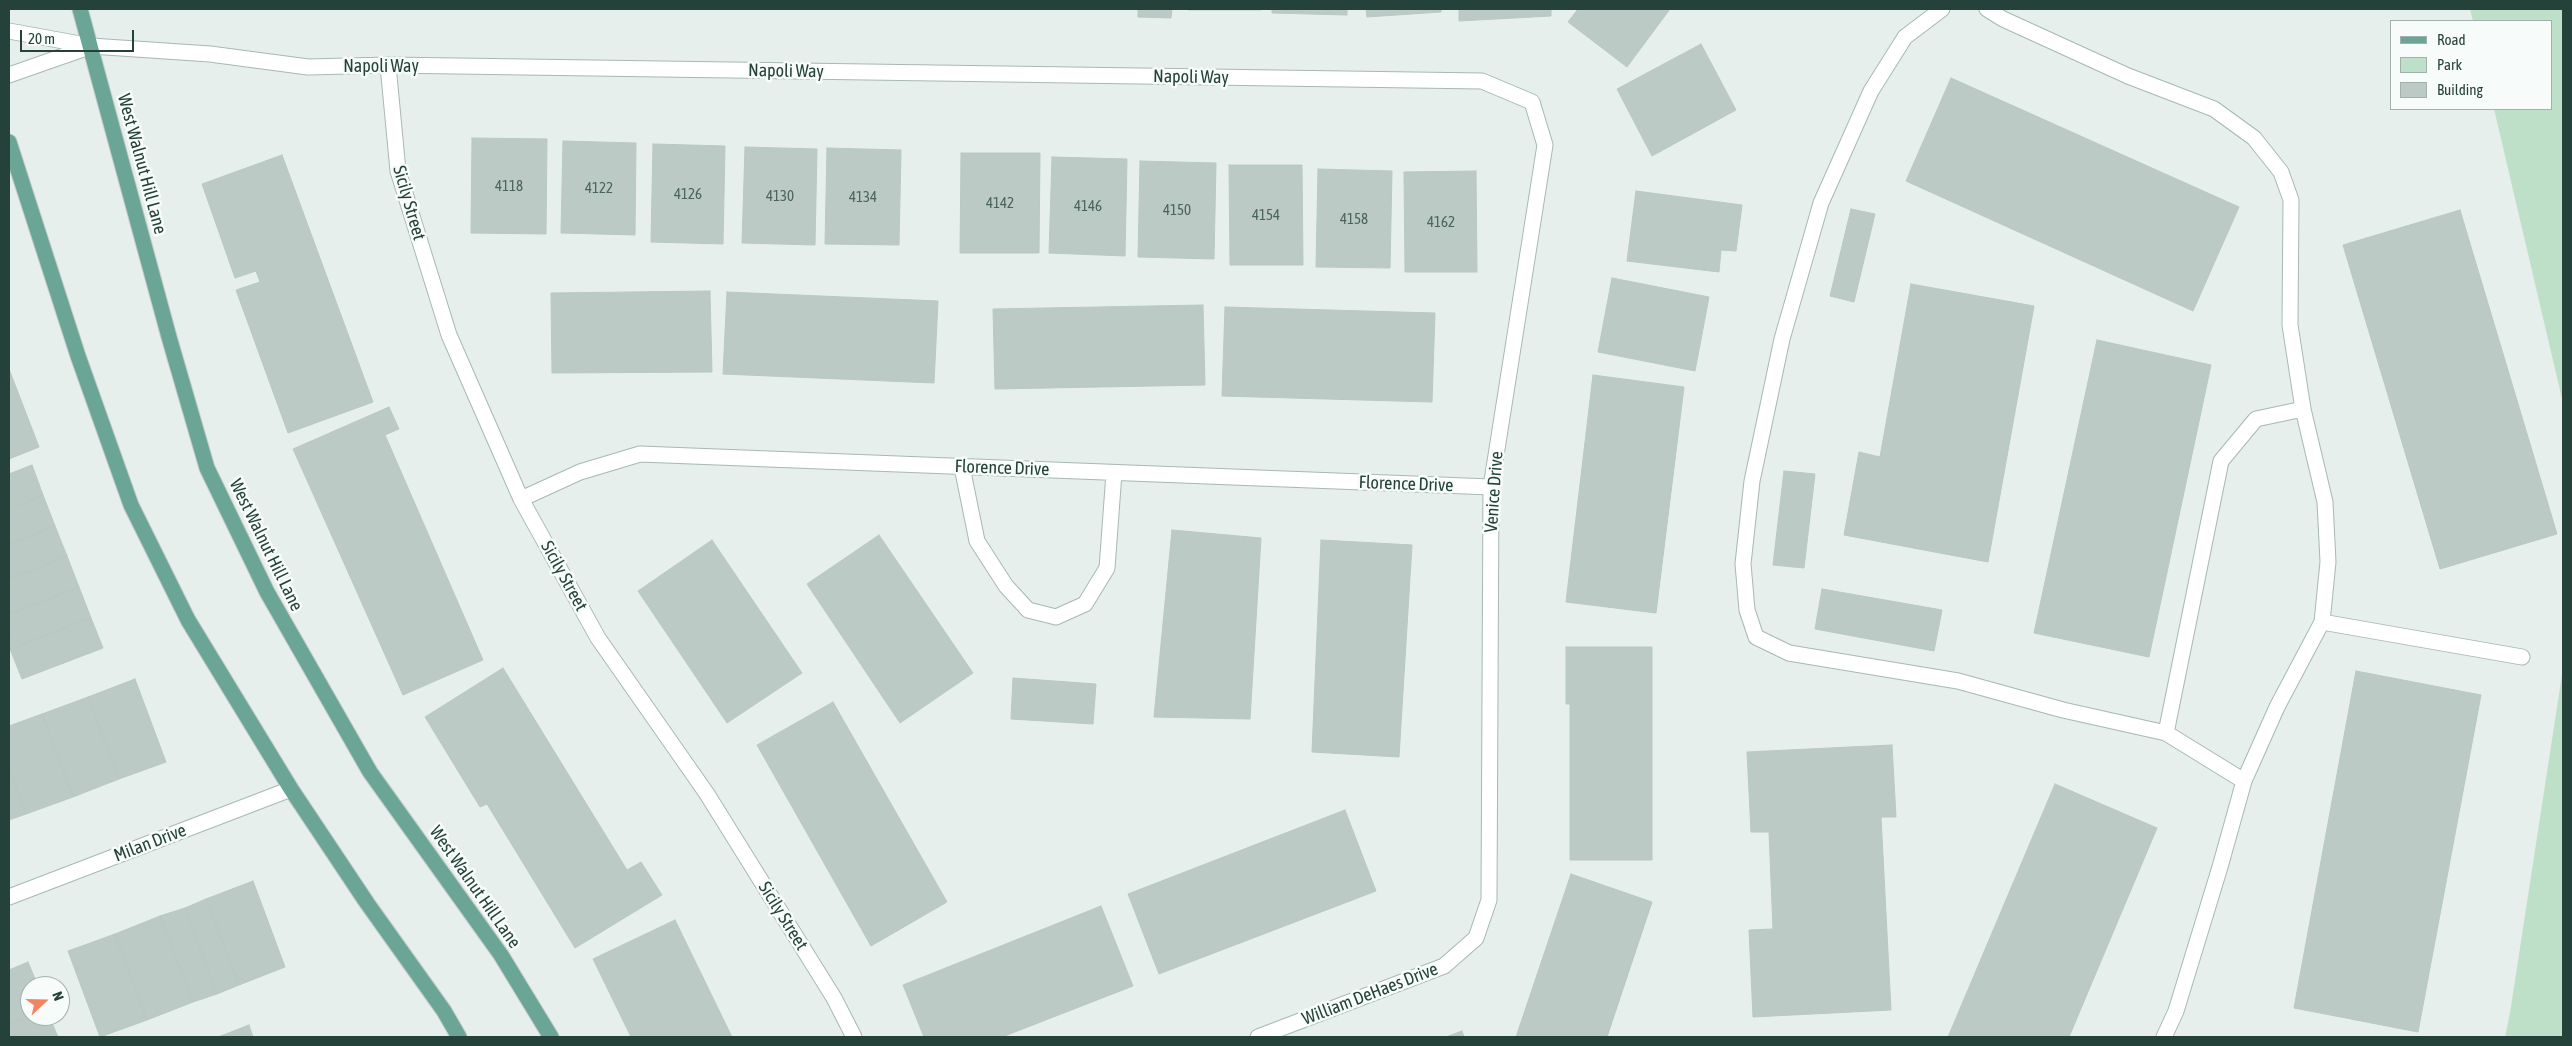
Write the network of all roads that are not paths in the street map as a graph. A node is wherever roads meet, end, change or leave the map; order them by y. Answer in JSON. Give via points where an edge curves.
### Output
{"nodes":[{"id":1,"x":80,"y":9,"type":"edge"},
{"id":2,"x":1942,"y":9,"type":"edge"},
{"id":3,"x":1987,"y":9,"type":"edge"},
{"id":4,"x":9,"y":31,"type":"edge"},
{"id":5,"x":91,"y":46,"type":"junction"},
{"id":6,"x":388,"y":65,"type":"junction"},
{"id":7,"x":9,"y":75,"type":"edge"},
{"id":8,"x":1482,"y":81,"type":"joint"},
{"id":9,"x":9,"y":142,"type":"edge"},
{"id":10,"x":9,"y":181,"type":"edge"},
{"id":11,"x":30,"y":209,"type":"junction"},
{"id":12,"x":2303,"y":408,"type":"junction"},
{"id":13,"x":962,"y":467,"type":"junction"},
{"id":14,"x":1114,"y":473,"type":"junction"},
{"id":15,"x":1491,"y":487,"type":"junction"},
{"id":16,"x":521,"y":499,"type":"junction"},
{"id":17,"x":2322,"y":622,"type":"junction"},
{"id":18,"x":2522,"y":657,"type":"dead end"},
{"id":19,"x":2166,"y":733,"type":"junction"},
{"id":20,"x":2244,"y":781,"type":"junction"},
{"id":21,"x":291,"y":790,"type":"junction"},
{"id":22,"x":9,"y":897,"type":"edge"},
{"id":23,"x":1476,"y":938,"type":"joint"},
{"id":24,"x":459,"y":1037,"type":"edge"},
{"id":25,"x":551,"y":1037,"type":"edge"},
{"id":26,"x":854,"y":1037,"type":"edge"},
{"id":27,"x":1258,"y":1037,"type":"edge"},
{"id":28,"x":2164,"y":1037,"type":"edge"}],
"edges":[{"from":1,"to":5,"type":"main road","name":"West Walnut Hill Lane"},
{"from":2,"to":19,"type":"street","via":[[1905,37],[1876,83],[1821,203],[1782,339],[1752,481],[1743,564],[1747,610],[1756,637],[1789,653],[1958,681],[2063,710]]},
{"from":3,"to":12,"type":"street","via":[[2002,19],[2128,76],[2214,109],[2254,138],[2281,172],[2291,200],[2290,325]]},
{"from":4,"to":5,"type":"street","name":"Napoli Way"},
{"from":5,"to":6,"type":"street","name":"Napoli Way","via":[[210,54],[308,67]]},
{"from":5,"to":7,"type":"street"},
{"from":5,"to":25,"type":"main road","name":"West Walnut Hill Lane","via":[[168,337],[207,468],[266,592],[370,772],[501,955]]},
{"from":6,"to":8,"type":"street","name":"Napoli Way"},
{"from":6,"to":16,"type":"street","name":"Sicily Street","via":[[398,171],[449,335]]},
{"from":8,"to":15,"type":"street","name":"Venice Drive","via":[[1532,102],[1545,145]]},
{"from":9,"to":11,"type":"main road"},
{"from":10,"to":11,"type":"main road"},
{"from":11,"to":21,"type":"main road","via":[[131,506],[188,620]]},
{"from":12,"to":17,"type":"street","via":[[2325,502],[2328,562]]},
{"from":12,"to":19,"type":"street","via":[[2256,419],[2222,461]]},
{"from":13,"to":14,"type":"street","name":"Florence Drive"},
{"from":13,"to":14,"type":"street","via":[[977,540],[1006,586],[1028,610],[1056,617],[1085,604],[1107,568]]},
{"from":13,"to":16,"type":"street","name":"Florence Drive","via":[[640,454],[580,472]]},
{"from":14,"to":15,"type":"street","name":"Florence Drive"},
{"from":15,"to":23,"type":"street","name":"Venice Drive","via":[[1488,900]]},
{"from":16,"to":26,"type":"street","name":"Sicily Street","via":[[598,638],[707,794],[834,998]]},
{"from":17,"to":18,"type":"street"},
{"from":17,"to":20,"type":"street","via":[[2277,707]]},
{"from":19,"to":20,"type":"street"},
{"from":20,"to":28,"type":"street","via":[[2181,993]]},
{"from":21,"to":22,"type":"street","name":"Milan Drive"},
{"from":21,"to":24,"type":"main road"},
{"from":23,"to":27,"type":"street","name":"William DeHaes Drive","via":[[1444,966]]}]}
